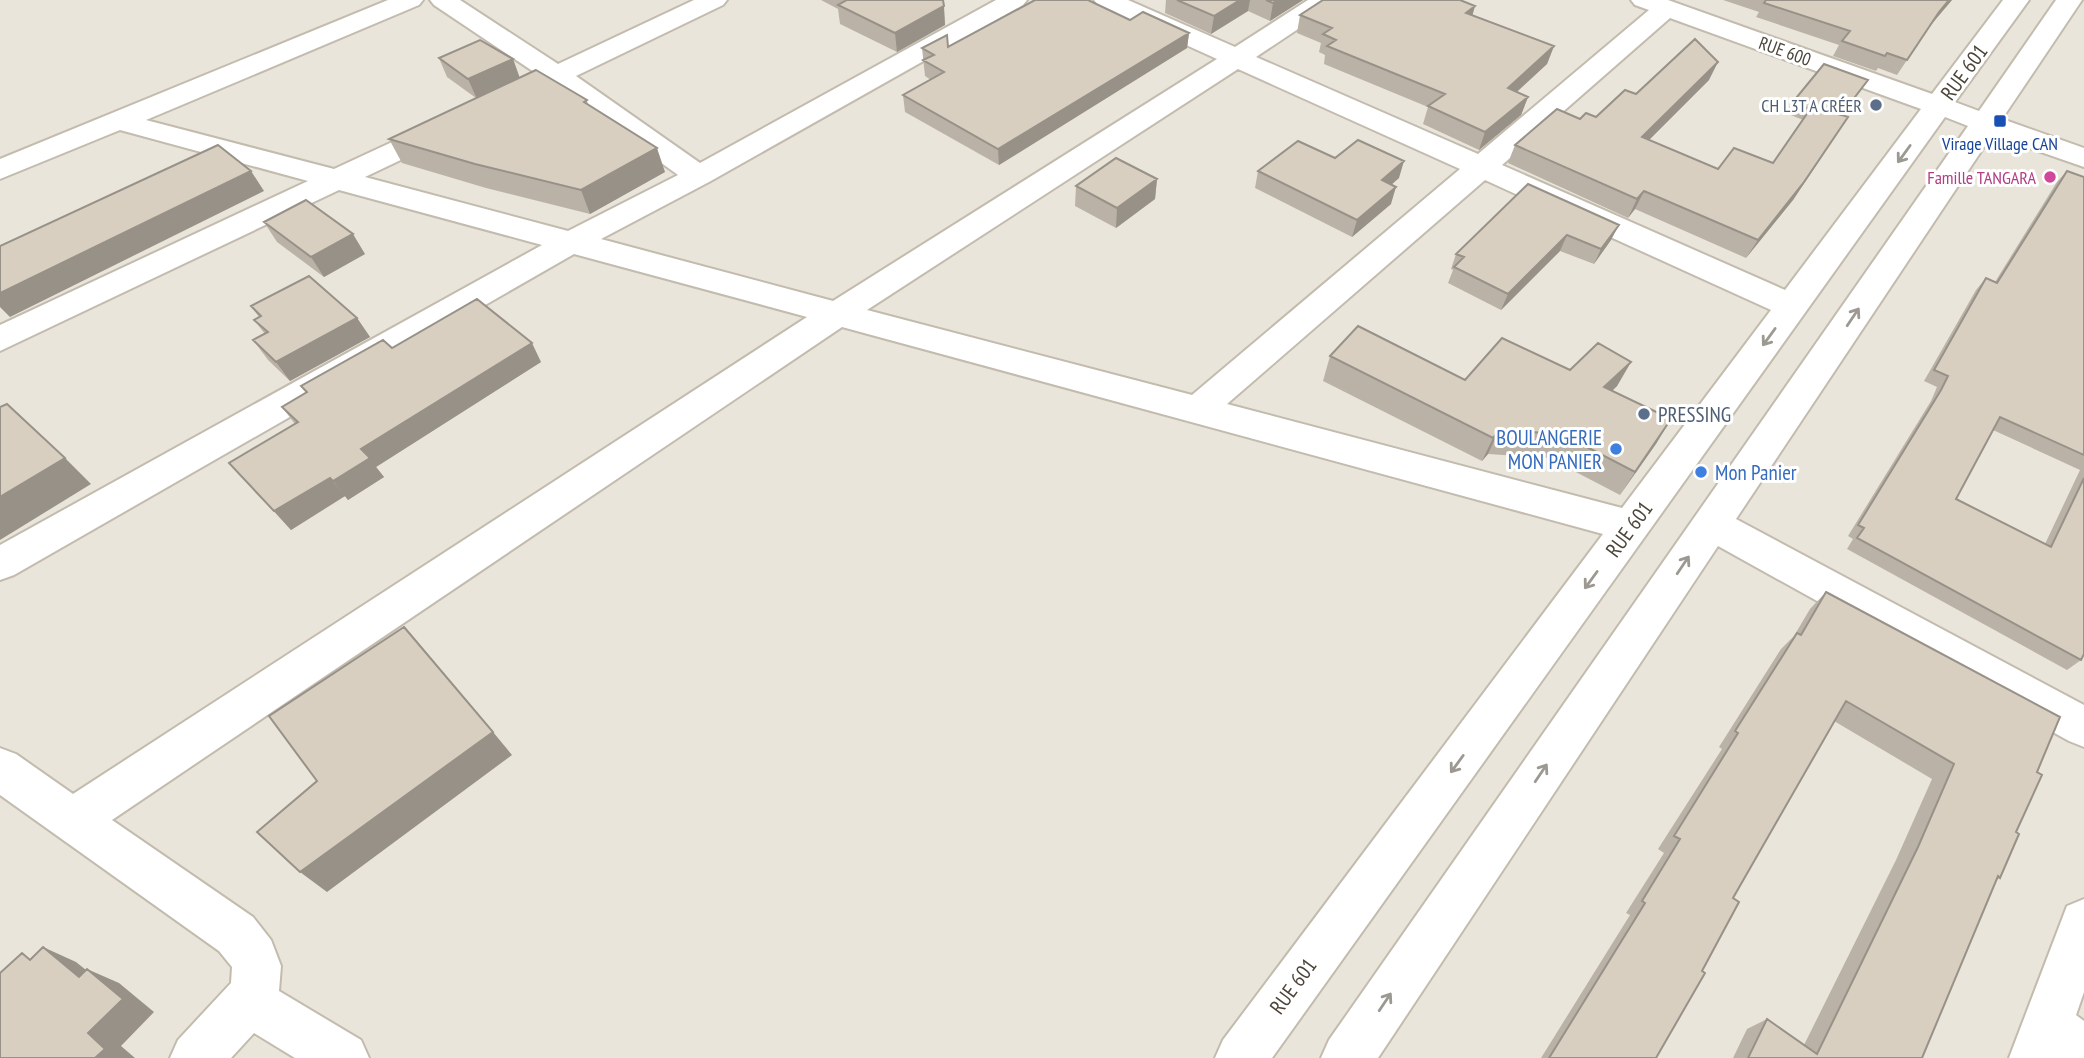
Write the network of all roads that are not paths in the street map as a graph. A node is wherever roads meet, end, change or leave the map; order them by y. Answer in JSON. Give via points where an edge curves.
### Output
{"nodes":[{"id":1,"x":410,"y":0,"type":"edge"},
{"id":2,"x":443,"y":0,"type":"edge"},
{"id":3,"x":714,"y":0,"type":"edge"},
{"id":4,"x":1014,"y":0,"type":"edge"},
{"id":5,"x":1107,"y":0,"type":"edge"},
{"id":6,"x":1325,"y":0,"type":"edge"},
{"id":7,"x":2016,"y":0,"type":"edge"},
{"id":8,"x":2024,"y":0,"type":"edge"},
{"id":9,"x":1656,"y":4,"type":"edge"},
{"id":10,"x":2071,"y":11,"type":"edge"},
{"id":11,"x":1237,"y":58,"type":"junction"},
{"id":12,"x":557,"y":75,"type":"junction"},
{"id":13,"x":1938,"y":106,"type":"junction"},
{"id":14,"x":118,"y":121,"type":"junction"},
{"id":15,"x":1985,"y":123,"type":"junction"},
{"id":16,"x":2084,"y":159,"type":"edge"},
{"id":17,"x":1483,"y":168,"type":"junction"},
{"id":18,"x":0,"y":170,"type":"edge"},
{"id":19,"x":699,"y":176,"type":"junction"},
{"id":20,"x":336,"y":179,"type":"junction"},
{"id":21,"x":571,"y":242,"type":"junction"},
{"id":22,"x":1792,"y":306,"type":"junction"},
{"id":23,"x":838,"y":313,"type":"junction"},
{"id":24,"x":0,"y":339,"type":"edge"},
{"id":25,"x":1199,"y":409,"type":"junction"},
{"id":26,"x":1711,"y":524,"type":"junction"},
{"id":27,"x":1632,"y":526,"type":"junction"},
{"id":28,"x":0,"y":564,"type":"edge"},
{"id":29,"x":2084,"y":727,"type":"edge"},
{"id":30,"x":0,"y":769,"type":"edge"},
{"id":31,"x":73,"y":820,"type":"junction"},
{"id":32,"x":2084,"y":923,"type":"edge"},
{"id":33,"x":249,"y":1001,"type":"junction"},
{"id":34,"x":2055,"y":1045,"type":"edge"},
{"id":35,"x":196,"y":1058,"type":"edge"},
{"id":36,"x":343,"y":1058,"type":"edge"},
{"id":37,"x":1241,"y":1058,"type":"edge"},
{"id":38,"x":1347,"y":1058,"type":"edge"}],
"edges":[{"from":1,"to":14,"type":"street"},
{"from":2,"to":12,"type":"street"},
{"from":3,"to":12,"type":"street"},
{"from":4,"to":19,"type":"street"},
{"from":5,"to":11,"type":"street"},
{"from":6,"to":11,"type":"street"},
{"from":7,"to":13,"type":"street","name":"RUE 601"},
{"from":8,"to":10,"type":"street"},
{"from":9,"to":13,"type":"street","name":"RUE 600"},
{"from":9,"to":17,"type":"street"},
{"from":10,"to":15,"type":"street"},
{"from":11,"to":17,"type":"street"},
{"from":11,"to":23,"type":"street"},
{"from":12,"to":19,"type":"street"},
{"from":12,"to":20,"type":"street"},
{"from":13,"to":15,"type":"street","name":"RUE 600"},
{"from":13,"to":22,"type":"street","name":"RUE 601","one_way":true},
{"from":14,"to":18,"type":"street"},
{"from":14,"to":20,"type":"street"},
{"from":15,"to":16,"type":"street","name":"RUE 600"},
{"from":26,"to":15,"type":"street","one_way":true},
{"from":17,"to":22,"type":"street"},
{"from":17,"to":25,"type":"street"},
{"from":19,"to":21,"type":"street"},
{"from":20,"to":21,"type":"street"},
{"from":20,"to":24,"type":"street"},
{"from":21,"to":23,"type":"street"},
{"from":21,"to":28,"type":"street"},
{"from":22,"to":27,"type":"street","name":"RUE 601","one_way":true},
{"from":23,"to":25,"type":"street"},
{"from":23,"to":31,"type":"street"},
{"from":25,"to":27,"type":"street"},
{"from":26,"to":29,"type":"street"},
{"from":38,"to":26,"type":"street","one_way":true},
{"from":27,"to":37,"type":"street","name":"RUE 601","one_way":true},
{"from":30,"to":31,"type":"street"},
{"from":31,"to":33,"type":"street","via":[[236,934],[252,950],[259,966]]},
{"from":32,"to":34,"type":"street"},
{"from":33,"to":35,"type":"street"},
{"from":33,"to":36,"type":"street"}]}
